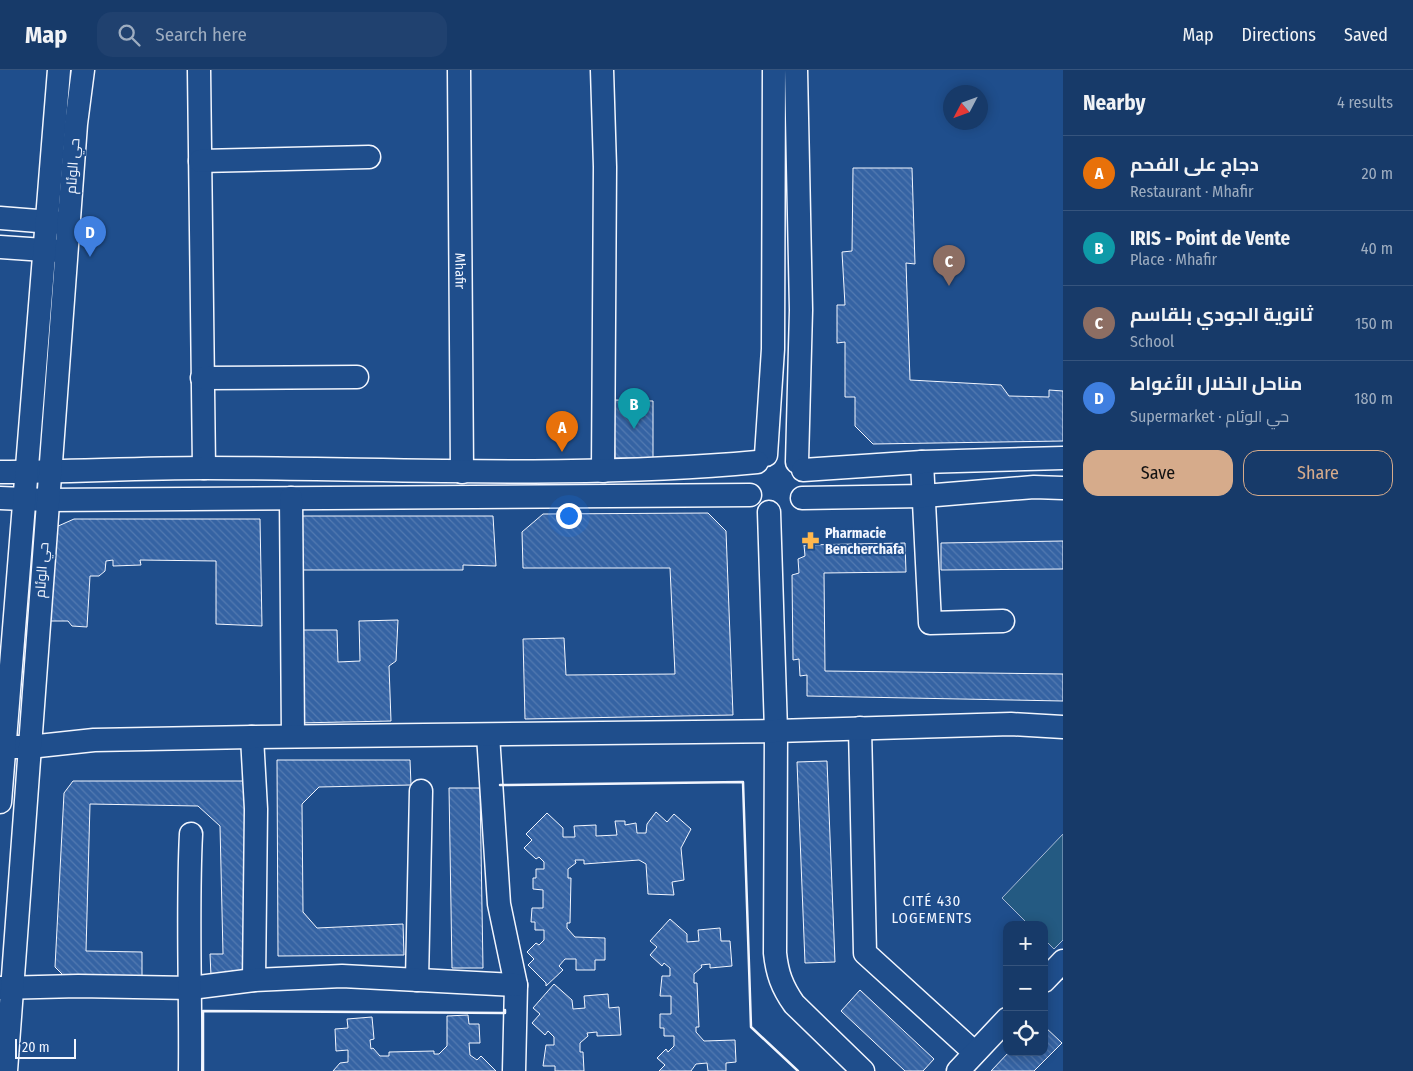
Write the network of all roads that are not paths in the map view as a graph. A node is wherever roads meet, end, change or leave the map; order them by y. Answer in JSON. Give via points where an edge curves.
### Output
{"nodes":[{"id":1,"x":59,"y":70,"type":"edge"},
{"id":2,"x":83,"y":70,"type":"edge"},
{"id":3,"x":199,"y":70,"type":"edge"},
{"id":4,"x":459,"y":70,"type":"edge"},
{"id":5,"x":602,"y":70,"type":"edge"},
{"id":6,"x":774,"y":70,"type":"edge"},
{"id":7,"x":796,"y":70,"type":"edge"},
{"id":8,"x":369,"y":157,"type":"dead end"},
{"id":9,"x":200,"y":161,"type":"junction"},
{"id":10,"x":0,"y":218,"type":"edge"},
{"id":11,"x":58,"y":223,"type":"junction"},
{"id":12,"x":0,"y":248,"type":"edge"},
{"id":13,"x":45,"y":251,"type":"junction"},
{"id":14,"x":67,"y":252,"type":"junction"},
{"id":15,"x":358,"y":377,"type":"dead end"},
{"id":16,"x":202,"y":378,"type":"junction"},
{"id":17,"x":761,"y":458,"type":"junction"},
{"id":18,"x":1063,"y":458,"type":"edge"},
{"id":19,"x":922,"y":462,"type":"junction"},
{"id":20,"x":800,"y":466,"type":"junction"},
{"id":21,"x":204,"y":468,"type":"junction"},
{"id":22,"x":603,"y":471,"type":"junction"},
{"id":23,"x":0,"y":472,"type":"edge"},
{"id":24,"x":27,"y":472,"type":"junction"},
{"id":25,"x":50,"y":472,"type":"junction"},
{"id":26,"x":462,"y":472,"type":"junction"},
{"id":27,"x":1063,"y":488,"type":"edge"},
{"id":28,"x":750,"y":495,"type":"junction"},
{"id":29,"x":924,"y":496,"type":"junction"},
{"id":30,"x":0,"y":498,"type":"edge"},
{"id":31,"x":291,"y":498,"type":"junction"},
{"id":32,"x":802,"y":498,"type":"junction"},
{"id":33,"x":25,"y":499,"type":"junction"},
{"id":34,"x":47,"y":500,"type":"junction"},
{"id":35,"x":769,"y":512,"type":"junction"},
{"id":36,"x":1003,"y":621,"type":"dead end"},
{"id":37,"x":1063,"y":727,"type":"edge"},
{"id":38,"x":860,"y":728,"type":"junction"},
{"id":39,"x":776,"y":731,"type":"junction"},
{"id":40,"x":488,"y":735,"type":"junction"},
{"id":41,"x":293,"y":736,"type":"junction"},
{"id":42,"x":252,"y":737,"type":"junction"},
{"id":43,"x":5,"y":747,"type":"junction"},
{"id":44,"x":29,"y":747,"type":"junction"},
{"id":45,"x":421,"y":791,"type":"dead end"},
{"id":46,"x":0,"y":802,"type":"edge"},
{"id":47,"x":191,"y":834,"type":"dead end"},
{"id":48,"x":1063,"y":961,"type":"edge"},
{"id":49,"x":1048,"y":977,"type":"edge"},
{"id":50,"x":254,"y":980,"type":"junction"},
{"id":51,"x":417,"y":980,"type":"junction"},
{"id":52,"x":516,"y":985,"type":"junction"},
{"id":53,"x":6,"y":988,"type":"edge"},
{"id":54,"x":191,"y":988,"type":"junction"},
{"id":55,"x":1003,"y":1023,"type":"edge"},
{"id":56,"x":974,"y":1052,"type":"junction"},
{"id":57,"x":6,"y":1071,"type":"edge"},
{"id":58,"x":190,"y":1071,"type":"edge"},
{"id":59,"x":514,"y":1071,"type":"edge"},
{"id":60,"x":863,"y":1071,"type":"edge"},
{"id":61,"x":958,"y":1071,"type":"edge"}],
"edges":[{"from":1,"to":11,"type":"street","name":"حي الوئام"},
{"from":2,"to":11,"type":"street","name":"حي الوئام"},
{"from":3,"to":9,"type":"street"},
{"from":4,"to":26,"type":"street","name":"Mhafir"},
{"from":5,"to":22,"type":"street"},
{"from":6,"to":17,"type":"street","via":[[773,349]]},
{"from":7,"to":20,"type":"street","via":[[801,310]]},
{"from":8,"to":9,"type":"street"},
{"from":9,"to":16,"type":"street"},
{"from":10,"to":11,"type":"street"},
{"from":11,"to":13,"type":"street","name":"حي الوئام"},
{"from":11,"to":14,"type":"street","name":"حي الوئام"},
{"from":12,"to":13,"type":"street"},
{"from":13,"to":14,"type":"street"},
{"from":13,"to":24,"type":"street","name":"حي الوئام"},
{"from":14,"to":25,"type":"street","name":"حي الوئام"},
{"from":15,"to":16,"type":"street"},
{"from":16,"to":21,"type":"street"},
{"from":17,"to":20,"type":"street","via":[[782,454]]},
{"from":17,"to":22,"type":"street","via":[[684,469]]},
{"from":17,"to":28,"type":"street","via":[[748,477]]},
{"from":18,"to":19,"type":"street"},
{"from":19,"to":20,"type":"street"},
{"from":19,"to":29,"type":"street"},
{"from":20,"to":32,"type":"street","via":[[806,479]]},
{"from":21,"to":25,"type":"street"},
{"from":21,"to":26,"type":"street"},
{"from":22,"to":26,"type":"street"},
{"from":23,"to":24,"type":"street"},
{"from":24,"to":25,"type":"street"},
{"from":24,"to":33,"type":"street","name":"حي الوئام"},
{"from":25,"to":34,"type":"street","name":"حي الوئام"},
{"from":27,"to":29,"type":"street","via":[[1034,487]]},
{"from":28,"to":31,"type":"street"},
{"from":28,"to":35,"type":"street"},
{"from":29,"to":32,"type":"street"},
{"from":29,"to":36,"type":"street","via":[[930,623]]},
{"from":30,"to":33,"type":"street"},
{"from":31,"to":34,"type":"street"},
{"from":31,"to":41,"type":"street"},
{"from":32,"to":35,"type":"street","via":[[788,510]]},
{"from":33,"to":34,"type":"street"},
{"from":33,"to":43,"type":"street","name":"حي الوئام"},
{"from":34,"to":44,"type":"street","name":"حي الوئام"},
{"from":35,"to":39,"type":"street"},
{"from":37,"to":38,"type":"street","via":[[1011,724]]},
{"from":38,"to":39,"type":"street"},
{"from":38,"to":56,"type":"street","via":[[866,953]]},
{"from":39,"to":40,"type":"street"},
{"from":39,"to":60,"type":"street","via":[[777,974],[794,1004]]},
{"from":40,"to":41,"type":"street"},
{"from":40,"to":52,"type":"street","via":[[500,904]]},
{"from":41,"to":42,"type":"street"},
{"from":42,"to":44,"type":"street","via":[[94,740]]},
{"from":42,"to":50,"type":"street","via":[[256,808]]},
{"from":43,"to":44,"type":"street"},
{"from":43,"to":46,"type":"street","name":"حي الوئام"},
{"from":44,"to":53,"type":"street","name":"حي الوئام"},
{"from":45,"to":51,"type":"street"},
{"from":47,"to":54,"type":"street","via":[[187,902]]},
{"from":48,"to":49,"type":"street"},
{"from":50,"to":51,"type":"street","via":[[342,976]]},
{"from":50,"to":54,"type":"street"},
{"from":51,"to":52,"type":"street"},
{"from":52,"to":59,"type":"street"},
{"from":53,"to":54,"type":"street"},
{"from":53,"to":57,"type":"street","name":"حي الوئام"},
{"from":54,"to":58,"type":"street"},
{"from":55,"to":56,"type":"street"},
{"from":56,"to":61,"type":"street"}]}
